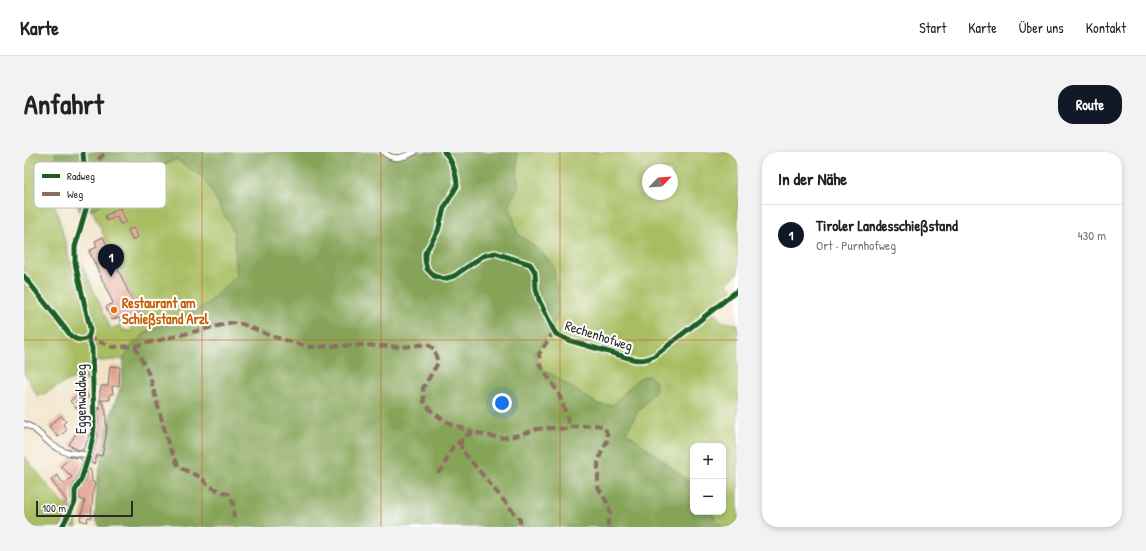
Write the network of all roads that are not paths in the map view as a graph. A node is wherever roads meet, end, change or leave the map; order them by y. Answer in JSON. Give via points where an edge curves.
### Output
{"nodes":[{"id":1,"x":83,"y":152,"type":"edge"},
{"id":2,"x":383,"y":152,"type":"edge"},
{"id":3,"x":416,"y":152,"type":"edge"},
{"id":4,"x":444,"y":152,"type":"edge"},
{"id":5,"x":84,"y":162,"type":"edge"},
{"id":6,"x":86,"y":208,"type":"edge"},
{"id":7,"x":24,"y":276,"type":"edge"},
{"id":8,"x":738,"y":290,"type":"edge"},
{"id":9,"x":88,"y":337,"type":"junction"},
{"id":10,"x":24,"y":424,"type":"edge"},
{"id":11,"x":89,"y":455,"type":"junction"},
{"id":12,"x":62,"y":527,"type":"edge"}],
"edges":[{"from":1,"to":5,"type":"street","name":"Eggenwaldweg"},
{"from":2,"to":3,"type":"street","via":[[394,158]]},
{"from":4,"to":8,"type":"street","name":"Rechenhofweg","via":[[451,162],[457,186],[444,208],[438,231],[425,253],[428,269],[434,276],[444,279],[454,276],[491,253],[530,264],[535,272],[537,294],[542,306],[554,331],[564,338],[632,359],[649,359]]},
{"from":6,"to":9,"type":"street","name":"Eggenwaldweg","via":[[75,247],[75,263],[90,328]]},
{"from":7,"to":9,"type":"street","via":[[71,336],[77,340]]},
{"from":9,"to":11,"type":"street","name":"Eggenwaldweg","via":[[92,348],[94,425]]},
{"from":10,"to":11,"type":"street","via":[[65,452]]},
{"from":11,"to":12,"type":"street","name":"Eggenwaldweg","via":[[75,491],[75,502]]}]}
